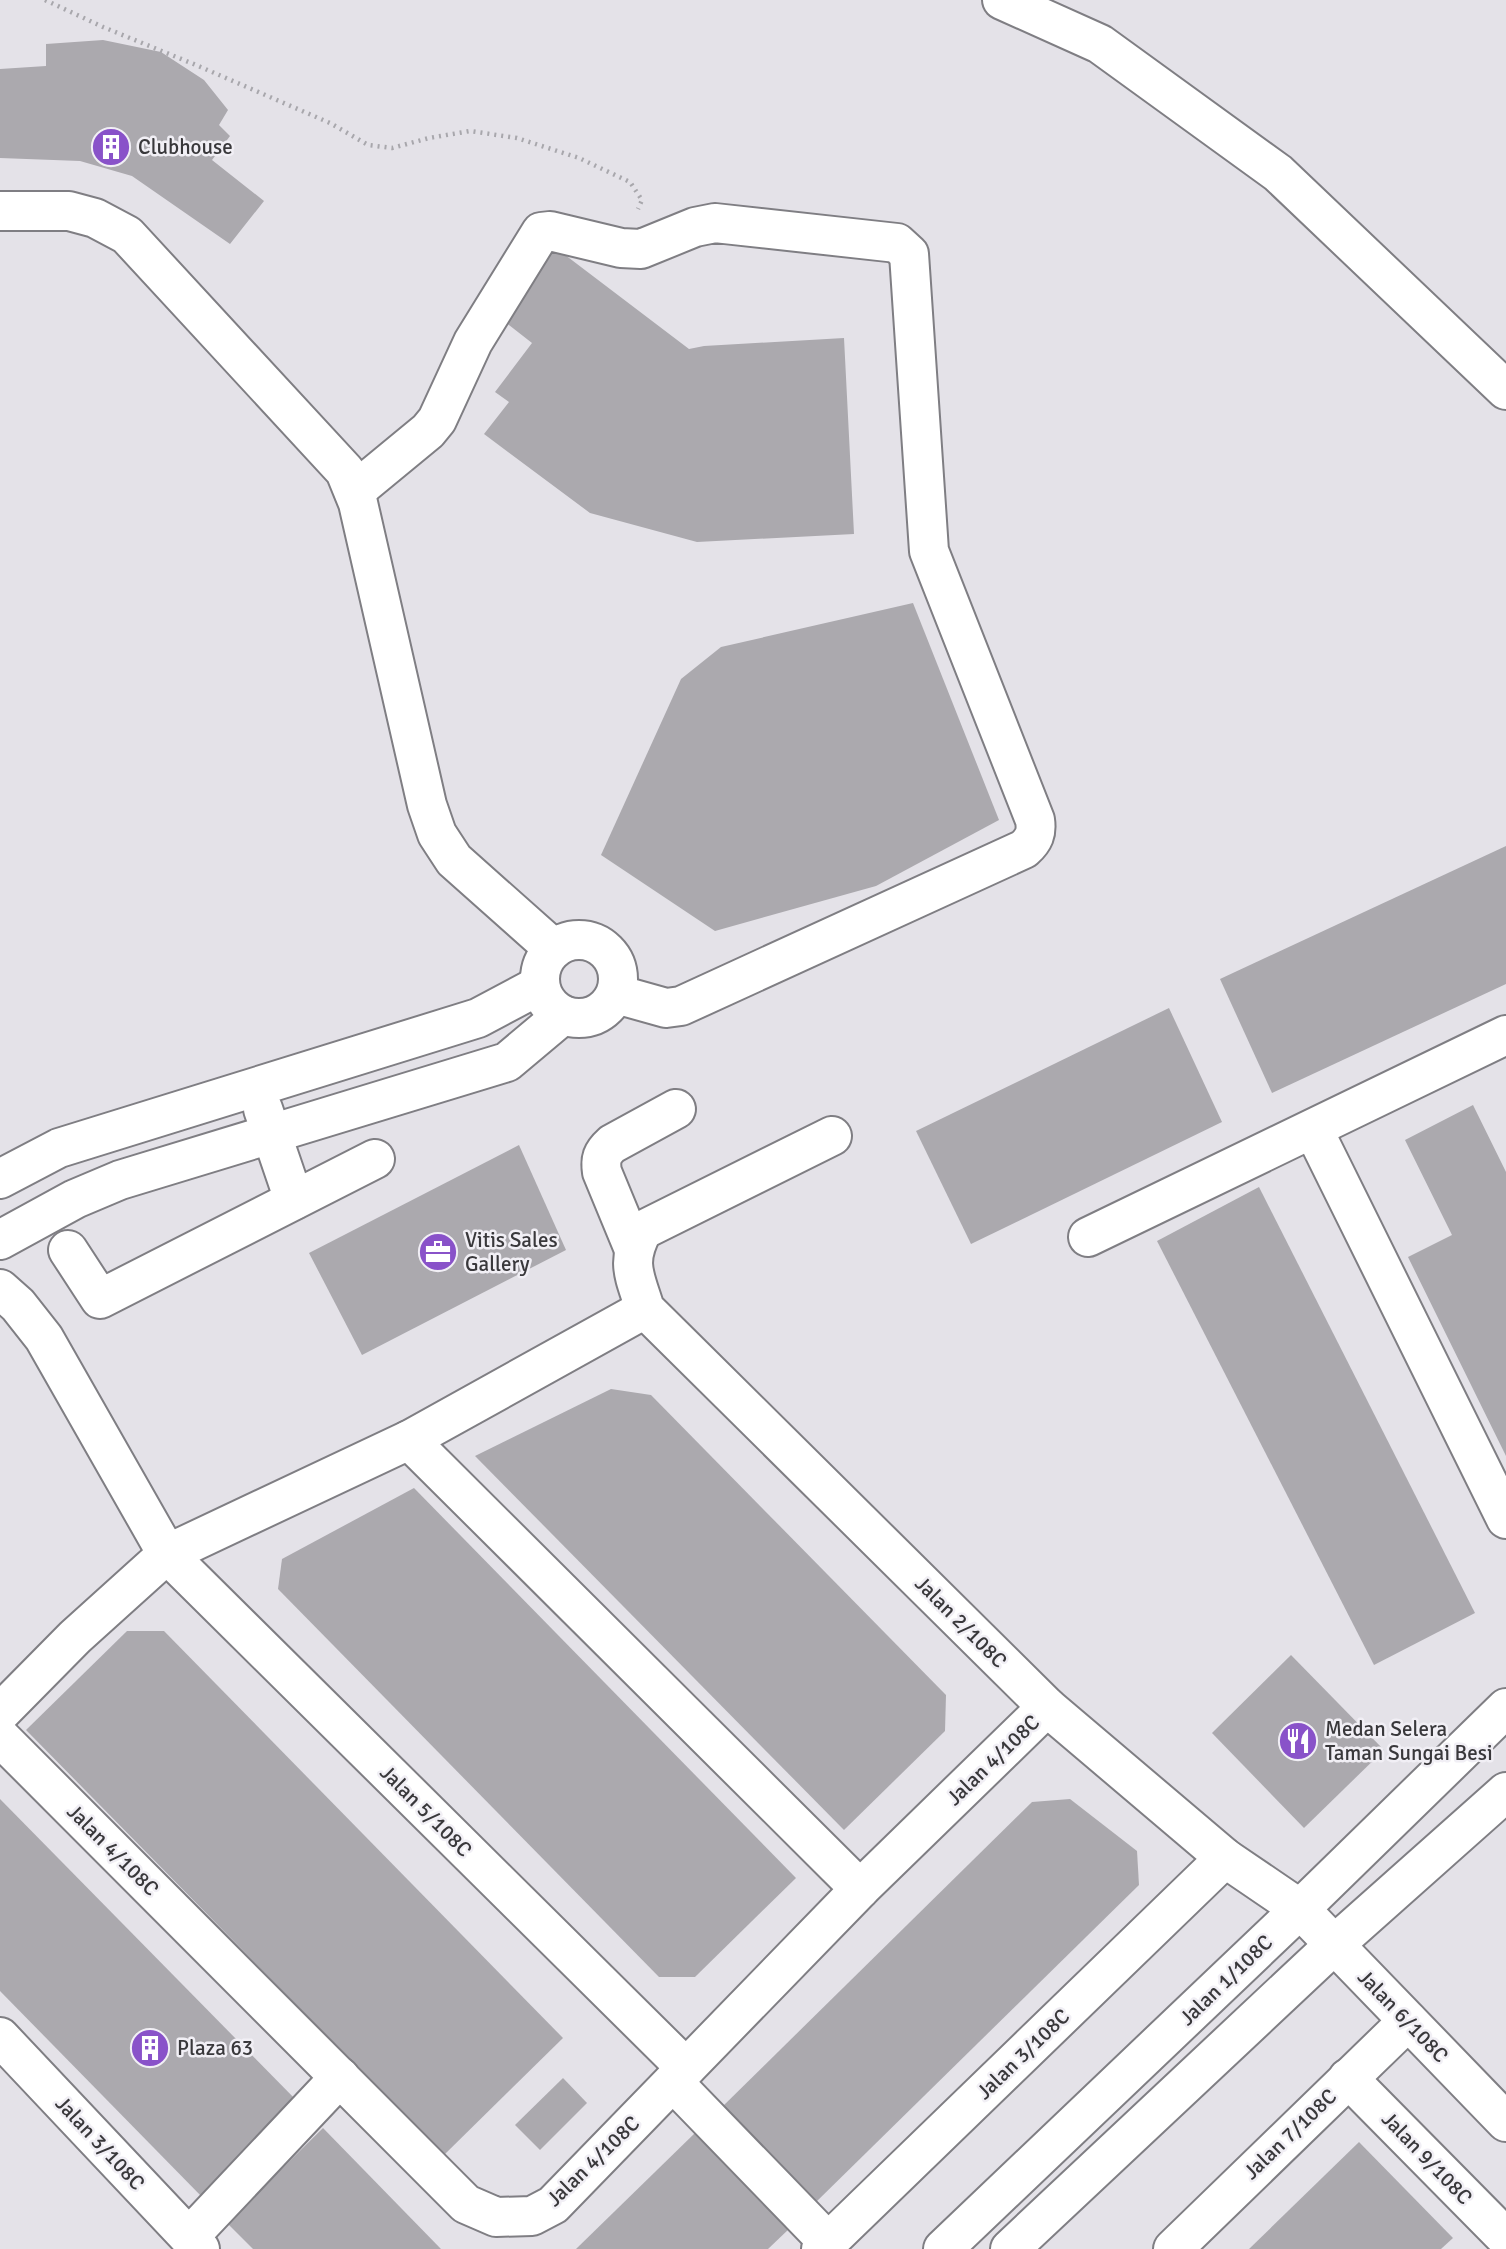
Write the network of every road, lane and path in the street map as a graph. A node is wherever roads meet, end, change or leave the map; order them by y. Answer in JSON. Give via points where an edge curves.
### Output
{"nodes":[{"id":1,"x":45,"y":0,"type":"edge"},
{"id":2,"x":1002,"y":0,"type":"edge"},
{"id":3,"x":0,"y":211,"type":"edge"},
{"id":4,"x":621,"y":248,"type":"junction"},
{"id":5,"x":1506,"y":390,"type":"edge"},
{"id":6,"x":354,"y":492,"type":"junction"},
{"id":7,"x":554,"y":949,"type":"junction"},
{"id":8,"x":616,"y":994,"type":"junction"},
{"id":9,"x":552,"y":1000,"type":"junction"},
{"id":10,"x":1506,"y":1035,"type":"edge"},
{"id":11,"x":256,"y":1087,"type":"junction"},
{"id":12,"x":676,"y":1109,"type":"dead end"},
{"id":13,"x":1313,"y":1129,"type":"junction"},
{"id":14,"x":271,"y":1134,"type":"junction"},
{"id":15,"x":832,"y":1136,"type":"dead end"},
{"id":16,"x":375,"y":1159,"type":"dead end"},
{"id":17,"x":0,"y":1179,"type":"edge"},
{"id":18,"x":294,"y":1200,"type":"junction"},
{"id":19,"x":1088,"y":1237,"type":"dead end"},
{"id":20,"x":0,"y":1240,"type":"edge"},
{"id":21,"x":634,"y":1247,"type":"junction"},
{"id":22,"x":68,"y":1250,"type":"dead end"},
{"id":23,"x":0,"y":1289,"type":"edge"},
{"id":24,"x":645,"y":1309,"type":"junction"},
{"id":25,"x":409,"y":1440,"type":"junction"},
{"id":26,"x":1506,"y":1519,"type":"edge"},
{"id":27,"x":167,"y":1554,"type":"junction"},
{"id":28,"x":1047,"y":1706,"type":"junction"},
{"id":29,"x":1506,"y":1709,"type":"edge"},
{"id":30,"x":0,"y":1713,"type":"edge"},
{"id":31,"x":0,"y":1737,"type":"edge"},
{"id":32,"x":1506,"y":1792,"type":"edge"},
{"id":33,"x":1225,"y":1858,"type":"junction"},
{"id":34,"x":860,"y":1889,"type":"junction"},
{"id":35,"x":1300,"y":1909,"type":"junction"},
{"id":36,"x":1334,"y":1945,"type":"junction"},
{"id":37,"x":1408,"y":2021,"type":"junction"},
{"id":38,"x":0,"y":2037,"type":"edge"},
{"id":39,"x":679,"y":2075,"type":"junction"},
{"id":40,"x":340,"y":2077,"type":"junction"},
{"id":41,"x":1348,"y":2078,"type":"junction"},
{"id":42,"x":1506,"y":2122,"type":"edge"},
{"id":43,"x":1506,"y":2240,"type":"edge"},
{"id":44,"x":194,"y":2243,"type":"edge"},
{"id":45,"x":825,"y":2245,"type":"edge"},
{"id":46,"x":943,"y":2249,"type":"edge"},
{"id":47,"x":1010,"y":2249,"type":"edge"},
{"id":48,"x":1173,"y":2249,"type":"edge"},
{"id":49,"x":1498,"y":2249,"type":"edge"}],
"edges":[{"from":1,"to":4,"type":"path","via":[[330,123],[368,145],[392,148],[470,131],[517,138],[579,158],[630,181],[642,200]]},
{"from":2,"to":5,"type":"main road","via":[[1100,44],[1278,173]]},
{"from":3,"to":6,"type":"main road","via":[[69,211],[127,235],[345,471]]},
{"from":4,"to":6,"type":"main road","via":[[541,232],[473,342],[437,420]]},
{"from":4,"to":8,"type":"main road","via":[[641,249],[715,223],[897,243],[909,254],[929,551],[1037,831],[1024,849],[681,1006],[666,1008]]},
{"from":6,"to":7,"type":"main road","via":[[437,834],[454,860]]},
{"from":7,"to":8,"type":"main road","via":[[577,939],[603,947],[617,968]]},
{"from":7,"to":9,"type":"main road","via":[[540,972]]},
{"from":8,"to":9,"type":"main road","via":[[599,1013],[587,1017],[575,1018]]},
{"from":9,"to":11,"type":"main road","via":[[478,1018]]},
{"from":9,"to":14,"type":"main road","via":[[507,1062]]},
{"from":10,"to":13,"type":"main road"},
{"from":11,"to":14,"type":"main road"},
{"from":11,"to":17,"type":"main road","via":[[59,1148]]},
{"from":12,"to":21,"type":"main road","via":[[612,1144],[600,1162]]},
{"from":13,"to":19,"type":"main road"},
{"from":13,"to":26,"type":"main road"},
{"from":14,"to":18,"type":"main road"},
{"from":14,"to":20,"type":"main road","via":[[120,1180]]},
{"from":15,"to":21,"type":"main road","via":[[643,1230]]},
{"from":16,"to":18,"type":"main road"},
{"from":18,"to":22,"type":"main road","via":[[100,1299]]},
{"from":21,"to":24,"type":"main road","via":[[632,1267]]},
{"from":23,"to":27,"type":"main road","name":"Jalan 5/108C","via":[[44,1338]]},
{"from":24,"to":25,"type":"main road"},
{"from":24,"to":28,"type":"main road","name":"Jalan 2/108C"},
{"from":25,"to":27,"type":"main road"},
{"from":25,"to":34,"type":"main road"},
{"from":27,"to":30,"type":"main road"},
{"from":27,"to":39,"type":"main road","name":"Jalan 5/108C"},
{"from":28,"to":33,"type":"main road","name":"Jalan 2/108C"},
{"from":28,"to":34,"type":"main road","name":"Jalan 4/108C"},
{"from":29,"to":35,"type":"main road","name":"Jalan 1/108C"},
{"from":31,"to":40,"type":"main road","name":"Jalan 4/108C"},
{"from":32,"to":36,"type":"main road"},
{"from":33,"to":35,"type":"main road","name":"Jalan 2/108C"},
{"from":33,"to":45,"type":"main road","name":"Jalan 3/108C"},
{"from":34,"to":39,"type":"main road","name":"Jalan 4/108C"},
{"from":35,"to":36,"type":"main road","name":"Jalan 6/108C"},
{"from":35,"to":46,"type":"main road","name":"Jalan 1/108C"},
{"from":36,"to":37,"type":"main road","name":"Jalan 6/108C"},
{"from":36,"to":47,"type":"main road"},
{"from":37,"to":41,"type":"main road","name":"Jalan 7/108C"},
{"from":37,"to":42,"type":"main road","name":"Jalan 6/108C"},
{"from":38,"to":44,"type":"main road","name":"Jalan 3/108C"},
{"from":39,"to":40,"type":"main road","name":"Jalan 4/108C","via":[[553,2205],[532,2216],[496,2217],[466,2204]]},
{"from":39,"to":45,"type":"main road","name":"Jalan 5/108C"},
{"from":40,"to":44,"type":"main road"},
{"from":41,"to":43,"type":"main road","name":"Jalan 9/108C"},
{"from":41,"to":48,"type":"main road","name":"Jalan 7/108C"},
{"from":43,"to":49,"type":"main road"}]}
